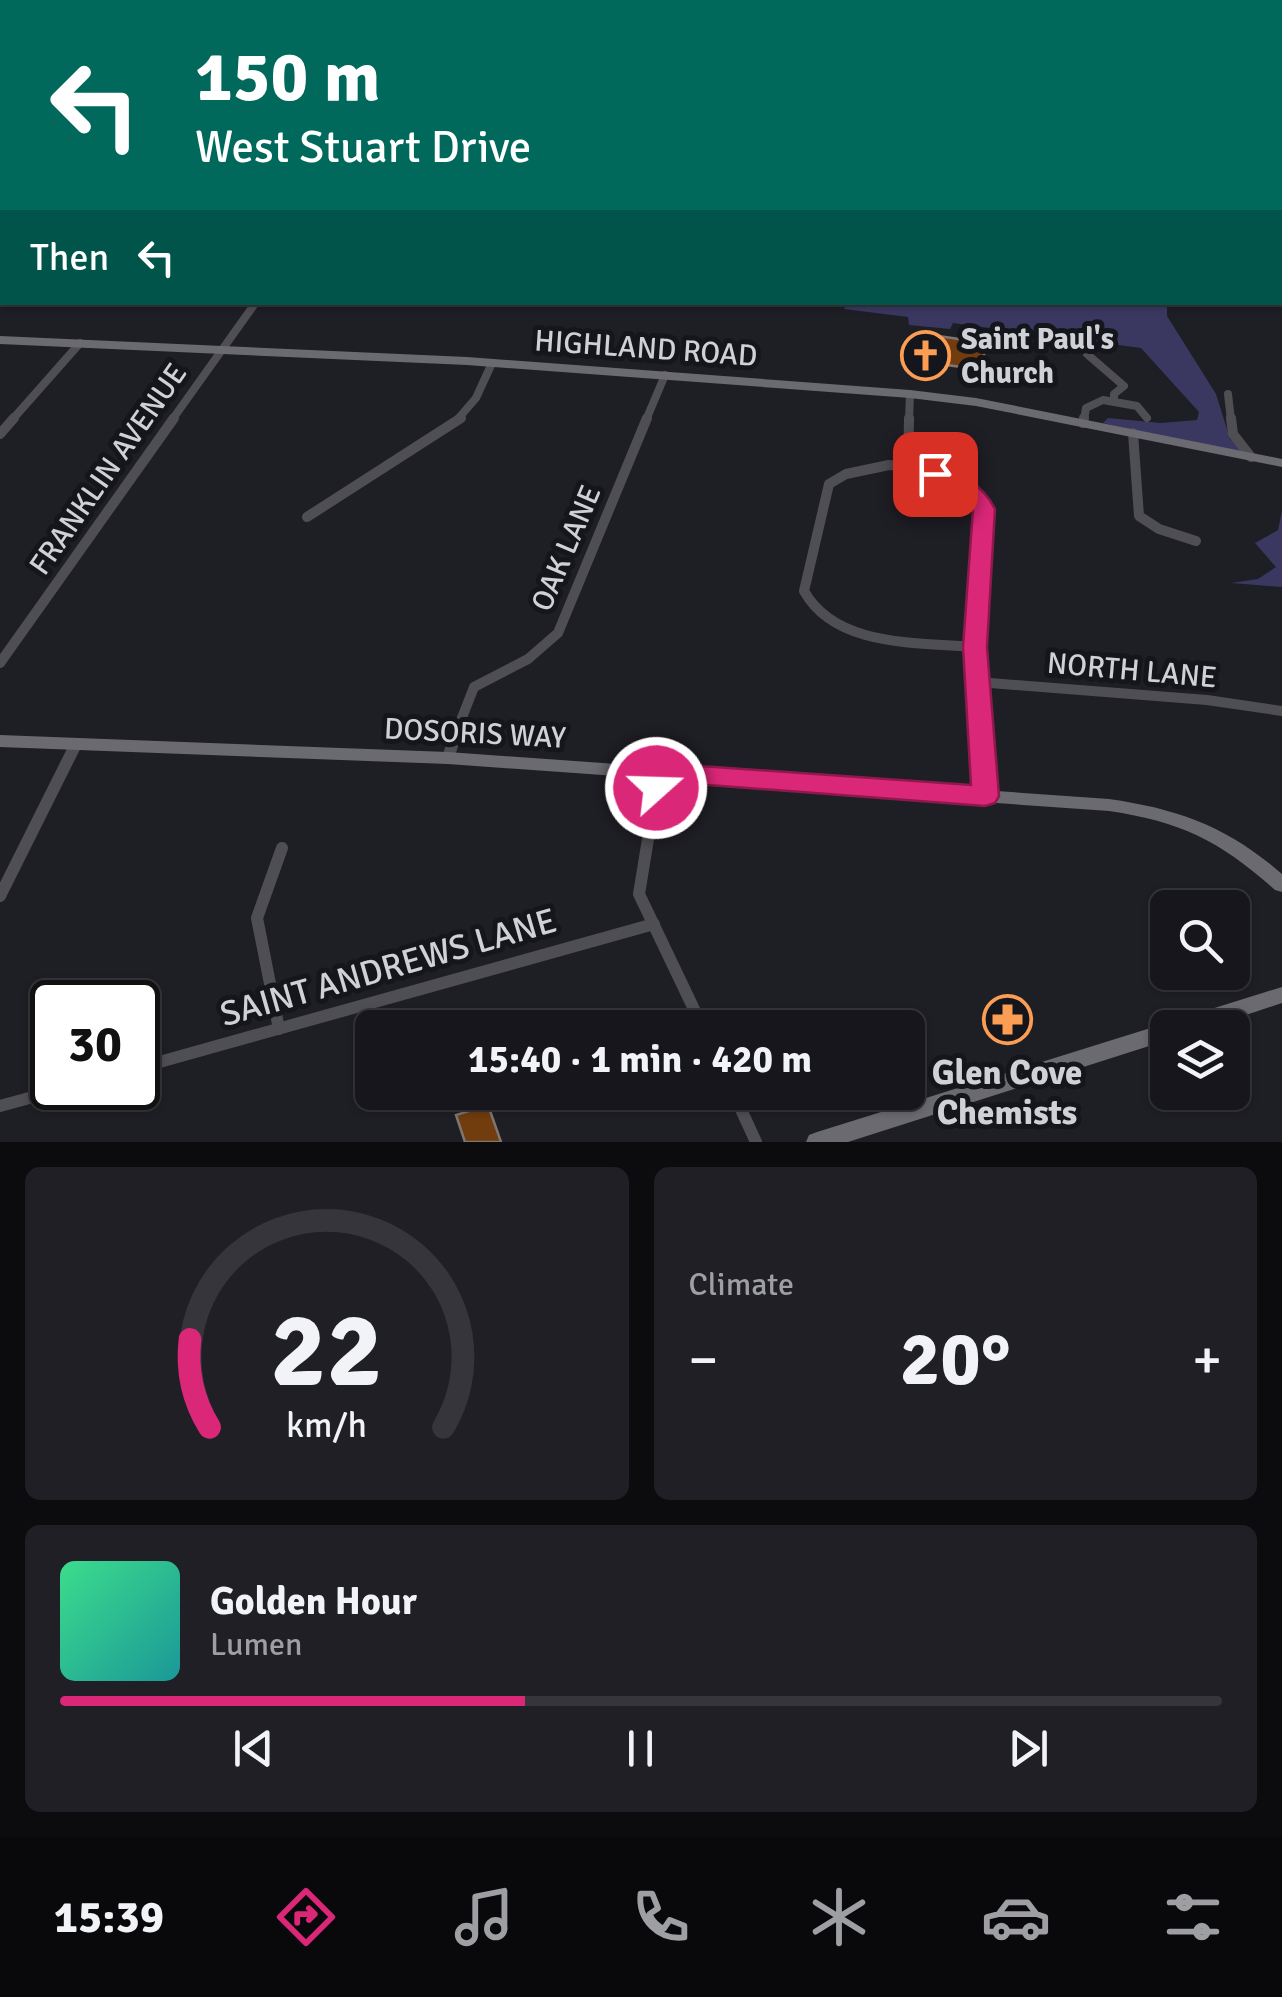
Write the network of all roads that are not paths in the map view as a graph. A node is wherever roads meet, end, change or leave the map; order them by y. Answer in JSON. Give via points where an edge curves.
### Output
{"nodes":[{"id":1,"x":254,"y":305,"type":"edge"},
{"id":2,"x":0,"y":340,"type":"edge"},
{"id":3,"x":80,"y":343,"type":"junction"},
{"id":4,"x":223,"y":348,"type":"junction"},
{"id":5,"x":1087,"y":354,"type":"dead end"},
{"id":6,"x":492,"y":363,"type":"junction"},
{"id":7,"x":665,"y":375,"type":"junction"},
{"id":8,"x":910,"y":394,"type":"junction"},
{"id":9,"x":1228,"y":394,"type":"dead end"},
{"id":10,"x":1114,"y":399,"type":"junction"},
{"id":11,"x":1146,"y":418,"type":"dead end"},
{"id":12,"x":1083,"y":423,"type":"junction"},
{"id":13,"x":0,"y":434,"type":"edge"},
{"id":14,"x":1132,"y":434,"type":"junction"},
{"id":15,"x":1251,"y":457,"type":"junction"},
{"id":16,"x":1282,"y":463,"type":"edge"},
{"id":17,"x":908,"y":467,"type":"junction"},
{"id":18,"x":307,"y":516,"type":"dead end"},
{"id":19,"x":1196,"y":541,"type":"dead end"},
{"id":20,"x":975,"y":647,"type":"junction"},
{"id":21,"x":0,"y":663,"type":"edge"},
{"id":22,"x":978,"y":682,"type":"junction"},
{"id":23,"x":1282,"y":710,"type":"edge"},
{"id":24,"x":0,"y":740,"type":"edge"},
{"id":25,"x":76,"y":744,"type":"junction"},
{"id":26,"x":448,"y":758,"type":"junction"},
{"id":27,"x":659,"y":772,"type":"junction"},
{"id":28,"x":985,"y":796,"type":"junction"},
{"id":29,"x":282,"y":848,"type":"dead end"},
{"id":30,"x":1282,"y":885,"type":"edge"},
{"id":31,"x":0,"y":896,"type":"edge"},
{"id":32,"x":654,"y":924,"type":"junction"},
{"id":33,"x":1280,"y":997,"type":"edge"},
{"id":34,"x":694,"y":1010,"type":"edge"},
{"id":35,"x":1238,"y":1010,"type":"edge"},
{"id":36,"x":279,"y":1029,"type":"junction"},
{"id":37,"x":1150,"y":1037,"type":"edge"},
{"id":38,"x":160,"y":1062,"type":"edge"},
{"id":39,"x":30,"y":1098,"type":"edge"},
{"id":40,"x":0,"y":1106,"type":"edge"},
{"id":41,"x":741,"y":1110,"type":"edge"},
{"id":42,"x":756,"y":1142,"type":"edge"},
{"id":43,"x":817,"y":1142,"type":"edge"}],
"edges":[{"from":1,"to":4,"type":"street","name":"FRANKLIN AVENUE"},
{"from":2,"to":3,"type":"street","name":"HIGHLAND ROAD"},
{"from":3,"to":4,"type":"street","name":"HIGHLAND ROAD"},
{"from":3,"to":13,"type":"street"},
{"from":4,"to":6,"type":"street","name":"HIGHLAND ROAD"},
{"from":4,"to":21,"type":"street","name":"FRANKLIN AVENUE"},
{"from":5,"to":10,"type":"street","via":[[1124,386]]},
{"from":6,"to":7,"type":"street","name":"HIGHLAND ROAD"},
{"from":6,"to":18,"type":"street","via":[[462,417]]},
{"from":7,"to":8,"type":"street","name":"HIGHLAND ROAD"},
{"from":7,"to":26,"type":"street","name":"OAK LANE","via":[[558,632],[528,659],[474,687]]},
{"from":8,"to":12,"type":"street","name":"HIGHLAND ROAD"},
{"from":8,"to":17,"type":"street"},
{"from":9,"to":15,"type":"street","via":[[1233,434]]},
{"from":10,"to":11,"type":"street","via":[[1137,406]]},
{"from":10,"to":12,"type":"street","via":[[1089,405]]},
{"from":12,"to":14,"type":"street","name":"HIGHLAND ROAD"},
{"from":14,"to":15,"type":"street","name":"HIGHLAND ROAD"},
{"from":14,"to":19,"type":"street","via":[[1139,516]]},
{"from":15,"to":16,"type":"street","name":"HIGHLAND ROAD"},
{"from":17,"to":20,"type":"street","via":[[959,482],[984,509]]},
{"from":17,"to":20,"type":"street","via":[[854,470],[828,484],[804,597],[845,630]]},
{"from":20,"to":22,"type":"street"},
{"from":22,"to":23,"type":"street","name":"NORTH LANE"},
{"from":22,"to":28,"type":"street"},
{"from":24,"to":25,"type":"street","name":"DOSORIS WAY"},
{"from":25,"to":26,"type":"street","name":"DOSORIS WAY"},
{"from":25,"to":31,"type":"street"},
{"from":26,"to":27,"type":"street","name":"DOSORIS WAY"},
{"from":27,"to":28,"type":"street","name":"DOSORIS WAY"},
{"from":27,"to":32,"type":"street","via":[[639,889]]},
{"from":28,"to":30,"type":"street","name":"DOSORIS WAY","via":[[1168,814],[1236,845]]},
{"from":29,"to":36,"type":"street","via":[[257,918]]},
{"from":32,"to":34,"type":"street"},
{"from":32,"to":36,"type":"street","name":"SAINT ANDREWS LANE"},
{"from":33,"to":35,"type":"street"},
{"from":36,"to":38,"type":"street","name":"SAINT ANDREWS LANE"},
{"from":37,"to":43,"type":"street"},
{"from":39,"to":40,"type":"street"},
{"from":41,"to":42,"type":"street"}]}
